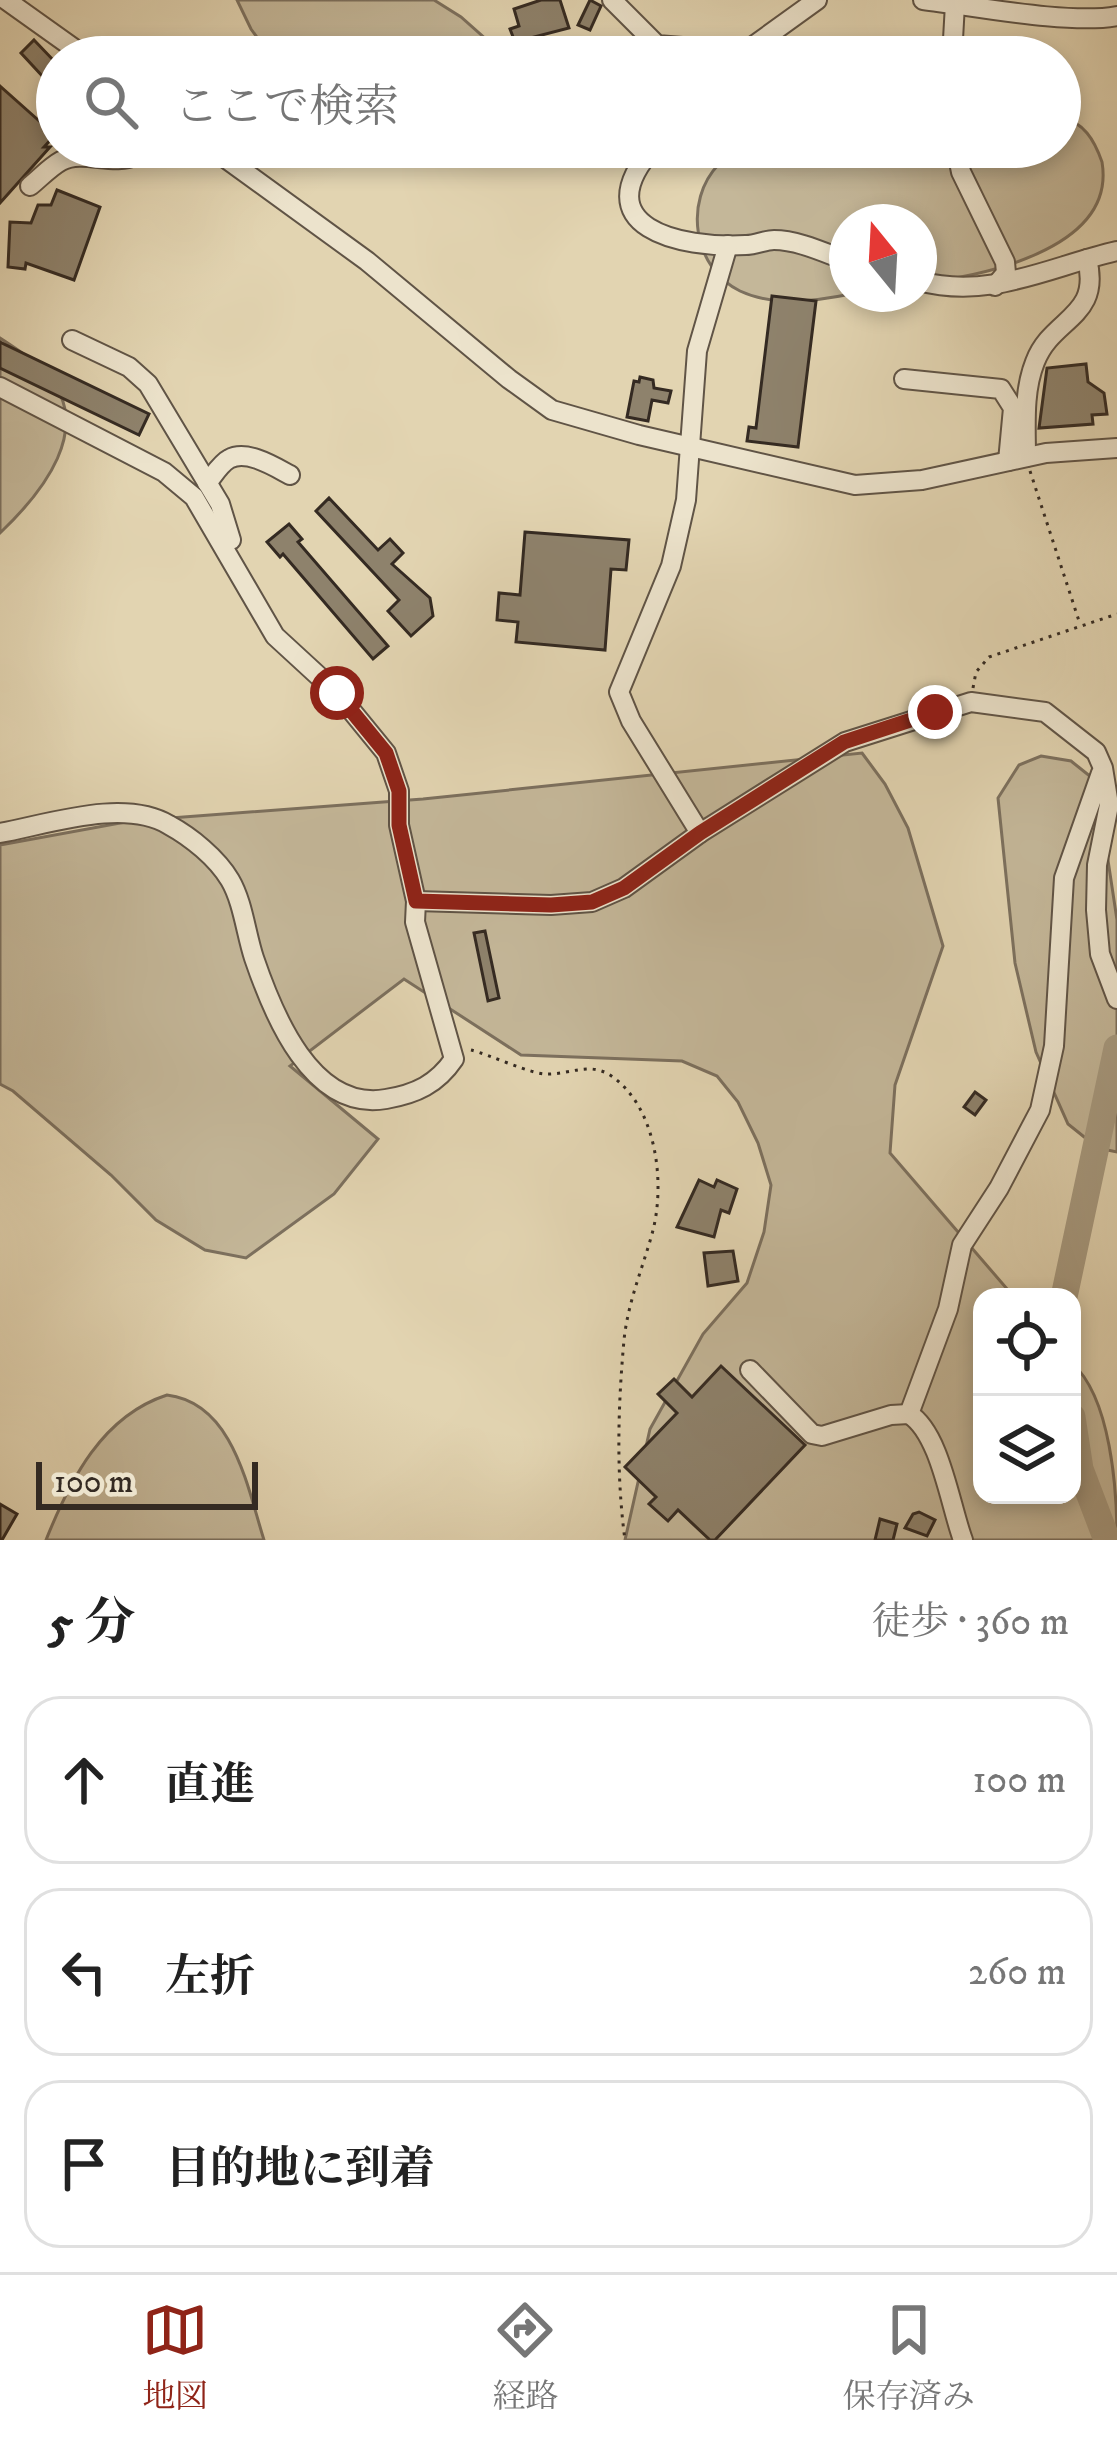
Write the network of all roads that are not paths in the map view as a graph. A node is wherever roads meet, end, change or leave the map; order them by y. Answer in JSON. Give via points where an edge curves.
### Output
{"nodes":[{"id":1,"x":6,"y":0,"type":"edge"},
{"id":2,"x":612,"y":0,"type":"edge"},
{"id":3,"x":817,"y":0,"type":"edge"},
{"id":4,"x":923,"y":0,"type":"edge"},
{"id":5,"x":955,"y":4,"type":"junction"},
{"id":6,"x":1117,"y":16,"type":"edge"},
{"id":7,"x":57,"y":36,"type":"edge"},
{"id":8,"x":648,"y":36,"type":"edge"},
{"id":9,"x":767,"y":36,"type":"edge"},
{"id":10,"x":953,"y":36,"type":"edge"},
{"id":11,"x":52,"y":168,"type":"edge"},
{"id":12,"x":239,"y":168,"type":"edge"},
{"id":13,"x":639,"y":168,"type":"edge"},
{"id":14,"x":960,"y":168,"type":"edge"},
{"id":15,"x":30,"y":186,"type":"dead end"},
{"id":16,"x":728,"y":244,"type":"junction"},
{"id":17,"x":1117,"y":251,"type":"edge"},
{"id":18,"x":829,"y":256,"type":"edge"},
{"id":19,"x":1088,"y":259,"type":"junction"},
{"id":20,"x":937,"y":286,"type":"edge"},
{"id":21,"x":995,"y":286,"type":"junction"},
{"id":22,"x":72,"y":340,"type":"dead end"},
{"id":23,"x":904,"y":379,"type":"dead end"},
{"id":24,"x":0,"y":387,"type":"edge"},
{"id":25,"x":688,"y":446,"type":"junction"},
{"id":26,"x":1117,"y":448,"type":"edge"},
{"id":27,"x":1017,"y":459,"type":"junction"},
{"id":28,"x":290,"y":476,"type":"dead end"},
{"id":29,"x":207,"y":483,"type":"junction"},
{"id":30,"x":232,"y":562,"type":"junction"},
{"id":31,"x":1103,"y":768,"type":"junction"},
{"id":32,"x":0,"y":833,"type":"edge"},
{"id":33,"x":700,"y":833,"type":"junction"},
{"id":34,"x":416,"y":901,"type":"junction"},
{"id":35,"x":1117,"y":999,"type":"edge"},
{"id":36,"x":750,"y":1370,"type":"dead end"},
{"id":37,"x":909,"y":1414,"type":"junction"},
{"id":38,"x":963,"y":1540,"type":"edge"}],
"edges":[{"from":1,"to":7,"type":"street"},
{"from":2,"to":8,"type":"street"},
{"from":3,"to":9,"type":"street"},
{"from":4,"to":5,"type":"street"},
{"from":5,"to":6,"type":"street"},
{"from":5,"to":10,"type":"street"},
{"from":11,"to":15,"type":"street"},
{"from":12,"to":25,"type":"street","via":[[552,410]]},
{"from":13,"to":16,"type":"street","via":[[628,196],[634,216],[656,236]]},
{"from":14,"to":21,"type":"street","via":[[1005,262]]},
{"from":16,"to":18,"type":"street","via":[[775,240]]},
{"from":16,"to":25,"type":"street","via":[[697,351]]},
{"from":17,"to":19,"type":"street"},
{"from":19,"to":21,"type":"street"},
{"from":19,"to":27,"type":"street","via":[[1093,282],[1085,304],[1034,363]]},
{"from":20,"to":21,"type":"street"},
{"from":22,"to":29,"type":"street","via":[[148,384]]},
{"from":23,"to":27,"type":"street","via":[[1000,389],[1013,408]]},
{"from":24,"to":30,"type":"street","via":[[164,472],[194,497]]},
{"from":25,"to":27,"type":"street","via":[[855,485]]},
{"from":25,"to":33,"type":"street","via":[[671,566],[619,692]]},
{"from":26,"to":27,"type":"street"},
{"from":28,"to":29,"type":"street","via":[[240,457]]},
{"from":29,"to":30,"type":"street"},
{"from":30,"to":34,"type":"street","via":[[275,636],[386,753]]},
{"from":31,"to":33,"type":"street","via":[[1096,752],[1045,712],[971,702],[844,742]]},
{"from":31,"to":35,"type":"street","via":[[1109,805],[1096,910],[1100,954]]},
{"from":31,"to":37,"type":"street","via":[[1064,878],[1054,1046],[1040,1110],[962,1245]]},
{"from":32,"to":34,"type":"street","via":[[122,812],[146,814],[195,842],[230,880],[288,1035],[327,1085],[375,1101],[409,1096],[441,1078],[454,1059]]},
{"from":33,"to":34,"type":"street","via":[[592,902]]},
{"from":36,"to":37,"type":"street","via":[[822,1436]]},
{"from":37,"to":38,"type":"street","via":[[932,1441]]}]}
